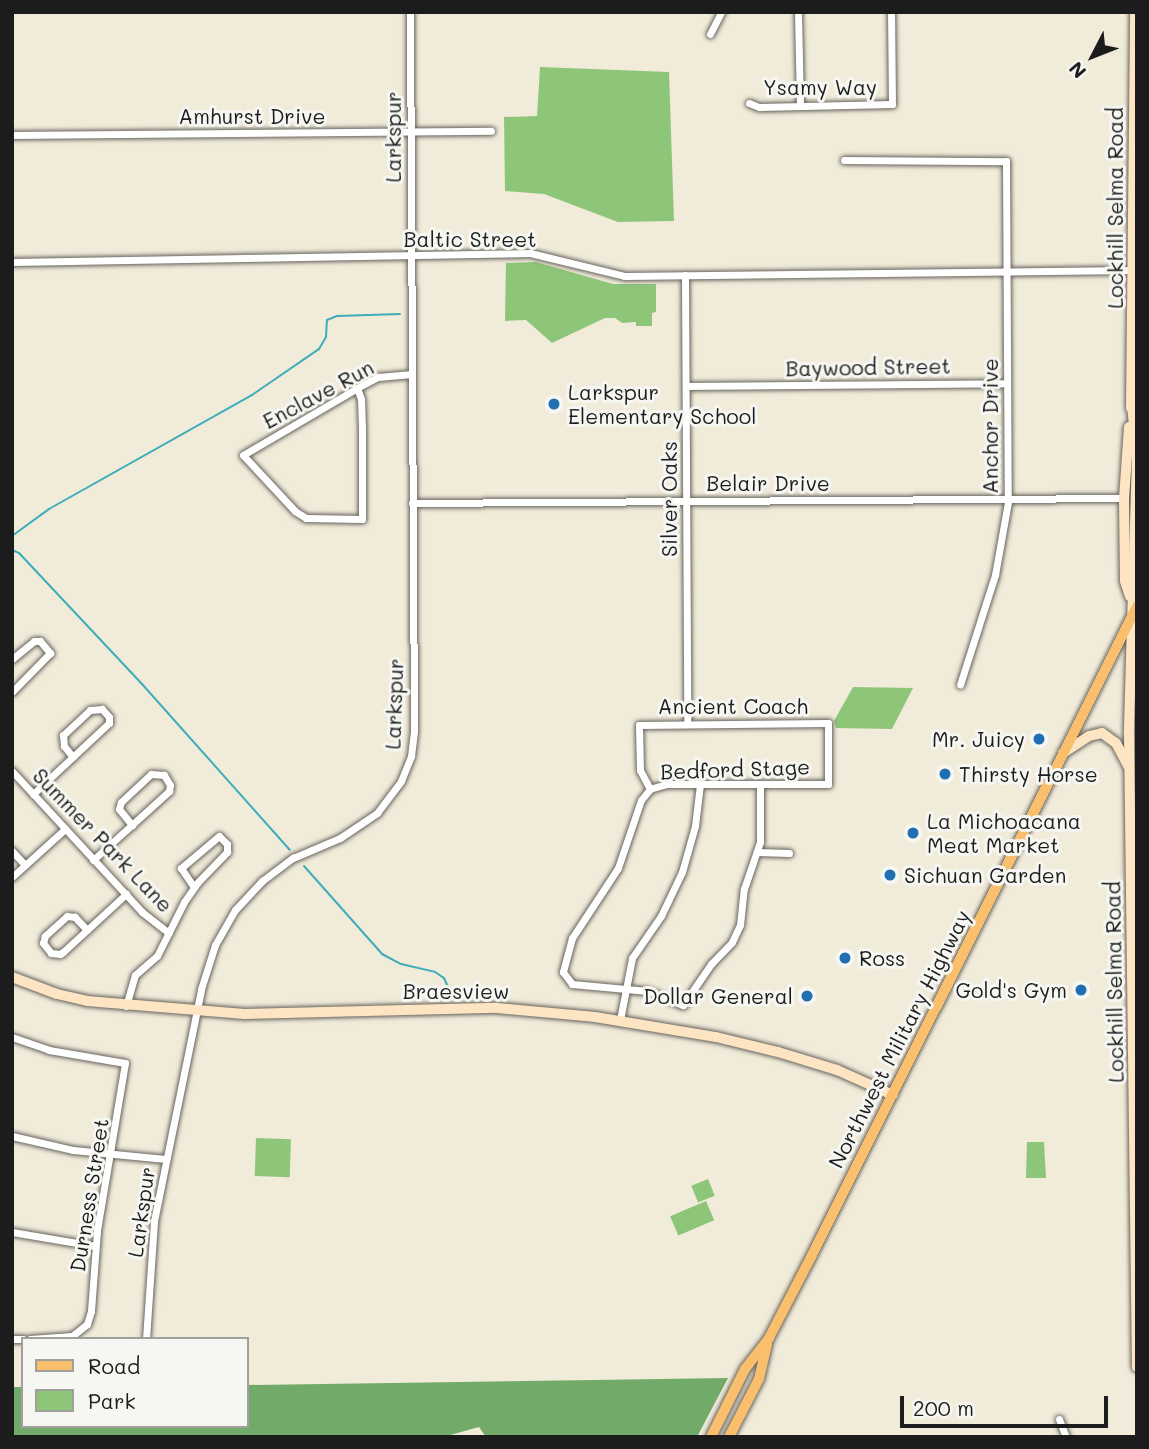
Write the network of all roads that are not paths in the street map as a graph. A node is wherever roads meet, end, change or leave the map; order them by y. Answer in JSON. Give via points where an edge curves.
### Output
{"nodes":[{"id":1,"x":410,"y":12,"type":"edge"},
{"id":2,"x":721,"y":12,"type":"edge"},
{"id":3,"x":798,"y":12,"type":"edge"},
{"id":4,"x":891,"y":12,"type":"edge"},
{"id":5,"x":1135,"y":12,"type":"edge"},
{"id":6,"x":710,"y":34,"type":"dead end"},
{"id":7,"x":749,"y":103,"type":"dead end"},
{"id":8,"x":800,"y":106,"type":"junction"},
{"id":9,"x":1136,"y":126,"type":"edge"},
{"id":10,"x":411,"y":131,"type":"junction"},
{"id":11,"x":491,"y":131,"type":"dead end"},
{"id":12,"x":12,"y":135,"type":"edge"},
{"id":13,"x":844,"y":160,"type":"dead end"},
{"id":14,"x":411,"y":255,"type":"junction"},
{"id":15,"x":12,"y":262,"type":"edge"},
{"id":16,"x":1134,"y":270,"type":"junction"},
{"id":17,"x":1007,"y":271,"type":"junction"},
{"id":18,"x":685,"y":275,"type":"junction"},
{"id":19,"x":412,"y":374,"type":"junction"},
{"id":20,"x":1007,"y":383,"type":"junction"},
{"id":21,"x":687,"y":386,"type":"junction"},
{"id":22,"x":357,"y":388,"type":"junction"},
{"id":23,"x":1132,"y":405,"type":"junction"},
{"id":24,"x":1137,"y":479,"type":"edge"},
{"id":25,"x":1008,"y":498,"type":"junction"},
{"id":26,"x":1124,"y":498,"type":"junction"},
{"id":27,"x":687,"y":501,"type":"junction"},
{"id":28,"x":412,"y":503,"type":"junction"},
{"id":29,"x":1136,"y":531,"type":"edge"},
{"id":30,"x":1134,"y":601,"type":"edge"},
{"id":31,"x":1130,"y":619,"type":"junction"},
{"id":32,"x":12,"y":659,"type":"edge"},
{"id":33,"x":960,"y":685,"type":"dead end"},
{"id":34,"x":12,"y":692,"type":"edge"},
{"id":35,"x":687,"y":724,"type":"junction"},
{"id":36,"x":1133,"y":734,"type":"edge"},
{"id":37,"x":1062,"y":753,"type":"junction"},
{"id":38,"x":73,"y":757,"type":"junction"},
{"id":39,"x":1130,"y":770,"type":"junction"},
{"id":40,"x":12,"y":771,"type":"edge"},
{"id":41,"x":700,"y":784,"type":"junction"},
{"id":42,"x":760,"y":784,"type":"junction"},
{"id":43,"x":828,"y":784,"type":"joint"},
{"id":44,"x":650,"y":789,"type":"junction"},
{"id":45,"x":33,"y":794,"type":"junction"},
{"id":46,"x":132,"y":825,"type":"junction"},
{"id":47,"x":65,"y":829,"type":"junction"},
{"id":48,"x":1134,"y":832,"type":"edge"},
{"id":49,"x":12,"y":851,"type":"edge"},
{"id":50,"x":757,"y":852,"type":"junction"},
{"id":51,"x":789,"y":853,"type":"dead end"},
{"id":52,"x":93,"y":860,"type":"junction"},
{"id":53,"x":25,"y":865,"type":"junction"},
{"id":54,"x":12,"y":877,"type":"edge"},
{"id":55,"x":194,"y":887,"type":"junction"},
{"id":56,"x":126,"y":894,"type":"junction"},
{"id":57,"x":87,"y":930,"type":"junction"},
{"id":58,"x":169,"y":933,"type":"junction"},
{"id":59,"x":1135,"y":938,"type":"edge"},
{"id":60,"x":12,"y":977,"type":"edge"},
{"id":61,"x":627,"y":988,"type":"junction"},
{"id":62,"x":127,"y":1006,"type":"junction"},
{"id":63,"x":197,"y":1010,"type":"junction"},
{"id":64,"x":620,"y":1020,"type":"junction"},
{"id":65,"x":12,"y":1037,"type":"edge"},
{"id":66,"x":1135,"y":1045,"type":"edge"},
{"id":67,"x":892,"y":1095,"type":"junction"},
{"id":68,"x":12,"y":1136,"type":"edge"},
{"id":69,"x":1136,"y":1151,"type":"edge"},
{"id":70,"x":110,"y":1154,"type":"junction"},
{"id":71,"x":166,"y":1160,"type":"junction"},
{"id":72,"x":12,"y":1232,"type":"edge"},
{"id":73,"x":95,"y":1247,"type":"junction"},
{"id":74,"x":1136,"y":1260,"type":"edge"},
{"id":75,"x":62,"y":1337,"type":"edge"},
{"id":76,"x":146,"y":1337,"type":"edge"},
{"id":77,"x":769,"y":1338,"type":"junction"},
{"id":78,"x":1137,"y":1367,"type":"edge"},
{"id":79,"x":1059,"y":1419,"type":"dead end"},
{"id":80,"x":711,"y":1437,"type":"edge"},
{"id":81,"x":729,"y":1437,"type":"edge"},
{"id":82,"x":1066,"y":1437,"type":"edge"}],
"edges":[{"from":1,"to":10,"type":"street","name":"Larkspur"},
{"from":2,"to":6,"type":"street"},
{"from":3,"to":8,"type":"street"},
{"from":4,"to":8,"type":"street","name":"Ysamy Way","via":[[892,104]]},
{"from":5,"to":9,"type":"main road","name":"Lockhill Selma Road"},
{"from":7,"to":8,"type":"street","name":"Ysamy Way"},
{"from":9,"to":16,"type":"main road","name":"Lockhill Selma Road"},
{"from":10,"to":11,"type":"street","name":"Amhurst Drive"},
{"from":10,"to":12,"type":"street","name":"Amhurst Drive"},
{"from":10,"to":14,"type":"street","name":"Larkspur"},
{"from":13,"to":17,"type":"street","name":"Anchor Drive","via":[[1006,161]]},
{"from":14,"to":15,"type":"street","name":"Baltic Street"},
{"from":14,"to":18,"type":"street","name":"Baltic Street","via":[[530,253],[612,275]]},
{"from":14,"to":19,"type":"street","name":"Larkspur"},
{"from":16,"to":17,"type":"street","name":"Baltic Street"},
{"from":16,"to":23,"type":"main road","name":"Lockhill Selma Road"},
{"from":17,"to":18,"type":"street","name":"Baltic Street"},
{"from":17,"to":20,"type":"street","name":"Anchor Drive"},
{"from":18,"to":21,"type":"street","name":"Silver Oaks"},
{"from":19,"to":22,"type":"street","name":"Enclave Run","via":[[378,377]]},
{"from":19,"to":28,"type":"street","name":"Larkspur"},
{"from":20,"to":21,"type":"street","name":"Baywood Street"},
{"from":20,"to":25,"type":"street","name":"Anchor Drive"},
{"from":21,"to":27,"type":"street","name":"Silver Oaks"},
{"from":22,"to":22,"type":"street","name":"Enclave Run","via":[[361,399],[362,519],[300,515],[243,455]]},
{"from":23,"to":24,"type":"main road","name":"Lockhill Selma Road"},
{"from":23,"to":26,"type":"main road","name":"Lockhill Selma Road"},
{"from":24,"to":29,"type":"main road","name":"Lockhill Selma Road"},
{"from":25,"to":26,"type":"street","name":"Belair Drive"},
{"from":25,"to":27,"type":"street","name":"Belair Drive"},
{"from":25,"to":33,"type":"street","name":"Anchor Drive","via":[[999,559]]},
{"from":26,"to":29,"type":"main road","via":[[1130,503]]},
{"from":26,"to":30,"type":"main road","name":"Lockhill Selma Road","via":[[1125,581]]},
{"from":27,"to":28,"type":"street","name":"Belair Drive"},
{"from":27,"to":35,"type":"street","name":"Silver Oaks"},
{"from":28,"to":63,"type":"street","name":"Larkspur","via":[[414,731],[406,769],[386,803],[367,821],[293,858],[248,895],[215,945]]},
{"from":29,"to":30,"type":"main road","name":"Lockhill Selma Road"},
{"from":30,"to":31,"type":"main road","name":"Northwest Military Highway"},
{"from":31,"to":36,"type":"main road","name":"Lockhill Selma Road"},
{"from":31,"to":37,"type":"main road","name":"Northwest Military Highway"},
{"from":32,"to":34,"type":"street","via":[[37,640],[50,653]]},
{"from":35,"to":43,"type":"street","name":"Ancient Coach","via":[[828,723]]},
{"from":35,"to":44,"type":"street","name":"Ancient Coach","via":[[639,725],[640,770]]},
{"from":36,"to":39,"type":"main road","name":"Lockhill Selma Road"},
{"from":37,"to":39,"type":"main road","via":[[1102,733],[1116,743]]},
{"from":37,"to":67,"type":"main road","name":"Northwest Military Highway"},
{"from":38,"to":38,"type":"street","via":[[109,723],[102,709],[90,710],[63,735],[64,746]]},
{"from":38,"to":45,"type":"street"},
{"from":39,"to":48,"type":"main road","name":"Lockhill Selma Road"},
{"from":40,"to":45,"type":"street","name":"Summer Park Lane"},
{"from":41,"to":42,"type":"street","name":"Bedford Stage"},
{"from":41,"to":44,"type":"street","name":"Bedford Stage"},
{"from":41,"to":61,"type":"street","via":[[695,826],[682,872],[661,916],[634,954]]},
{"from":42,"to":43,"type":"street","name":"Bedford Stage"},
{"from":42,"to":50,"type":"street"},
{"from":44,"to":61,"type":"street","name":"Bedford Stage","via":[[638,807],[618,868],[569,944],[563,972],[567,982]]},
{"from":45,"to":47,"type":"street","name":"Summer Park Lane"},
{"from":46,"to":46,"type":"street","via":[[169,792],[164,775],[151,774],[121,802],[119,809]]},
{"from":46,"to":52,"type":"street"},
{"from":47,"to":52,"type":"street","name":"Summer Park Lane"},
{"from":47,"to":53,"type":"street"},
{"from":48,"to":59,"type":"main road","name":"Lockhill Selma Road"},
{"from":49,"to":53,"type":"street"},
{"from":50,"to":51,"type":"street"},
{"from":50,"to":61,"type":"street","via":[[744,889],[736,935],[683,1005],[656,993]]},
{"from":52,"to":56,"type":"street","name":"Summer Park Lane"},
{"from":53,"to":54,"type":"street"},
{"from":55,"to":55,"type":"street","via":[[229,849],[219,836],[181,868]]},
{"from":55,"to":58,"type":"street"},
{"from":56,"to":57,"type":"street"},
{"from":56,"to":58,"type":"street","name":"Summer Park Lane"},
{"from":57,"to":57,"type":"street","via":[[60,954],[51,953],[43,943],[69,915]]},
{"from":58,"to":62,"type":"street","via":[[157,956],[132,980]]},
{"from":59,"to":66,"type":"main road","name":"Lockhill Selma Road"},
{"from":60,"to":62,"type":"main road","name":"Braesview","via":[[57,994]]},
{"from":61,"to":64,"type":"street"},
{"from":62,"to":63,"type":"main road","name":"Braesview"},
{"from":63,"to":64,"type":"main road","name":"Braesview","via":[[272,1015],[497,1008]]},
{"from":63,"to":71,"type":"street","name":"Larkspur"},
{"from":64,"to":67,"type":"main road","name":"Braesview","via":[[778,1052],[837,1070]]},
{"from":65,"to":70,"type":"street","name":"Durness Street","via":[[49,1050],[125,1063]]},
{"from":66,"to":69,"type":"main road","name":"Lockhill Selma Road"},
{"from":67,"to":77,"type":"main road","name":"Northwest Military Highway"},
{"from":68,"to":70,"type":"street"},
{"from":69,"to":74,"type":"main road","name":"Lockhill Selma Road"},
{"from":70,"to":71,"type":"street"},
{"from":70,"to":73,"type":"street","name":"Durness Street"},
{"from":71,"to":76,"type":"street","name":"Larkspur","via":[[154,1222]]},
{"from":72,"to":73,"type":"street"},
{"from":73,"to":75,"type":"street","name":"Durness Street","via":[[91,1311],[81,1330]]},
{"from":74,"to":78,"type":"main road","name":"Lockhill Selma Road"},
{"from":77,"to":80,"type":"main road","name":"Northwest Military Highway","via":[[745,1369]]},
{"from":77,"to":81,"type":"main road","name":"Northwest Military Highway","via":[[758,1379]]},
{"from":79,"to":82,"type":"street"}]}
